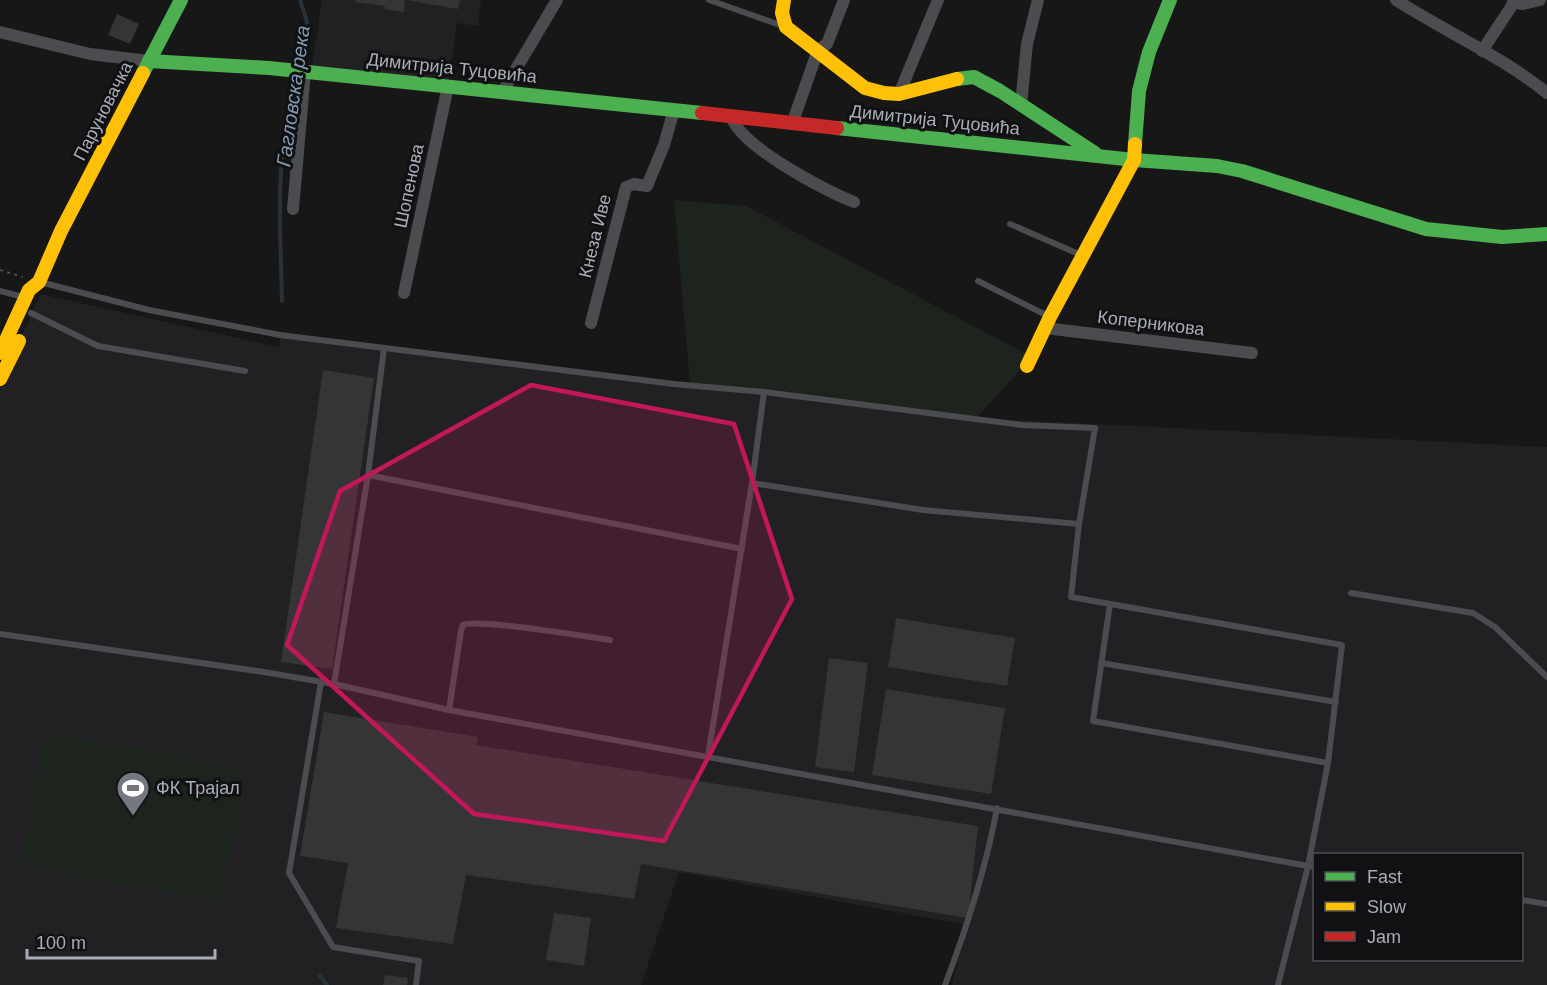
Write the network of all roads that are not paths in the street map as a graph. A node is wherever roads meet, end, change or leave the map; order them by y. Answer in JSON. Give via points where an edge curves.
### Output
{"nodes":[{"id":1,"x":181,"y":0,"type":"edge"},
{"id":2,"x":557,"y":0,"type":"edge"},
{"id":3,"x":709,"y":0,"type":"edge"},
{"id":4,"x":784,"y":0,"type":"edge"},
{"id":5,"x":844,"y":0,"type":"edge"},
{"id":6,"x":938,"y":0,"type":"edge"},
{"id":7,"x":1038,"y":0,"type":"edge"},
{"id":8,"x":1170,"y":0,"type":"edge"},
{"id":9,"x":1396,"y":0,"type":"edge"},
{"id":10,"x":1540,"y":0,"type":"edge"},
{"id":11,"x":1513,"y":1,"type":"edge"},
{"id":12,"x":786,"y":27,"type":"junction"},
{"id":13,"x":0,"y":32,"type":"edge"},
{"id":14,"x":818,"y":50,"type":"junction"},
{"id":15,"x":1482,"y":51,"type":"junction"},
{"id":16,"x":149,"y":61,"type":"junction"},
{"id":17,"x":308,"y":72,"type":"junction"},
{"id":18,"x":448,"y":86,"type":"junction"},
{"id":19,"x":503,"y":91,"type":"junction"},
{"id":20,"x":1547,"y":93,"type":"edge"},
{"id":21,"x":899,"y":94,"type":"junction"},
{"id":22,"x":1021,"y":105,"type":"junction"},
{"id":23,"x":674,"y":110,"type":"junction"},
{"id":24,"x":731,"y":116,"type":"junction"},
{"id":25,"x":792,"y":124,"type":"junction"},
{"id":26,"x":1099,"y":155,"type":"junction"},
{"id":27,"x":1134,"y":160,"type":"junction"},
{"id":28,"x":854,"y":202,"type":"dead end"},
{"id":29,"x":293,"y":209,"type":"dead end"},
{"id":30,"x":1010,"y":224,"type":"dead end"},
{"id":31,"x":1547,"y":234,"type":"edge"},
{"id":32,"x":1083,"y":256,"type":"junction"},
{"id":33,"x":978,"y":281,"type":"dead end"},
{"id":34,"x":39,"y":282,"type":"junction"},
{"id":35,"x":0,"y":291,"type":"edge"},
{"id":36,"x":404,"y":293,"type":"dead end"},
{"id":37,"x":26,"y":307,"type":"junction"},
{"id":38,"x":591,"y":323,"type":"dead end"},
{"id":39,"x":1048,"y":323,"type":"junction"},
{"id":40,"x":384,"y":348,"type":"junction"},
{"id":41,"x":0,"y":353,"type":"edge"},
{"id":42,"x":1252,"y":353,"type":"dead end"},
{"id":43,"x":1027,"y":366,"type":"dead end"},
{"id":44,"x":245,"y":371,"type":"dead end"},
{"id":45,"x":0,"y":379,"type":"edge"},
{"id":46,"x":764,"y":392,"type":"junction"},
{"id":47,"x":368,"y":475,"type":"junction"},
{"id":48,"x":752,"y":483,"type":"junction"},
{"id":49,"x":1079,"y":524,"type":"junction"},
{"id":50,"x":742,"y":549,"type":"junction"},
{"id":51,"x":1351,"y":593,"type":"dead end"},
{"id":52,"x":1110,"y":604,"type":"junction"},
{"id":53,"x":0,"y":634,"type":"edge"},
{"id":54,"x":610,"y":640,"type":"dead end"},
{"id":55,"x":1101,"y":663,"type":"junction"},
{"id":56,"x":1547,"y":677,"type":"edge"},
{"id":57,"x":321,"y":682,"type":"junction"},
{"id":58,"x":334,"y":684,"type":"junction"},
{"id":59,"x":1336,"y":702,"type":"junction"},
{"id":60,"x":449,"y":710,"type":"junction"},
{"id":61,"x":708,"y":756,"type":"junction"},
{"id":62,"x":1328,"y":763,"type":"junction"},
{"id":63,"x":997,"y":808,"type":"junction"},
{"id":64,"x":1313,"y":853,"type":"edge"},
{"id":65,"x":1311,"y":867,"type":"edge"},
{"id":66,"x":1523,"y":900,"type":"edge"},
{"id":67,"x":1547,"y":904,"type":"edge"},
{"id":68,"x":416,"y":985,"type":"edge"},
{"id":69,"x":945,"y":985,"type":"edge"},
{"id":70,"x":1278,"y":985,"type":"edge"}],
"edges":[{"from":1,"to":16,"type":"street"},
{"from":2,"to":19,"type":"street"},
{"from":3,"to":12,"type":"lane"},
{"from":4,"to":12,"type":"street"},
{"from":5,"to":14,"type":"street","via":[[827,44]]},
{"from":6,"to":21,"type":"street"},
{"from":7,"to":22,"type":"street","via":[[1027,44]]},
{"from":8,"to":27,"type":"street","via":[[1138,91]]},
{"from":9,"to":15,"type":"street"},
{"from":10,"to":11,"type":"street","via":[[1523,4]]},
{"from":11,"to":15,"type":"street"},
{"from":12,"to":14,"type":"street"},
{"from":13,"to":16,"type":"street","name":"Паруновачка","via":[[90,54]]},
{"from":14,"to":21,"type":"street","via":[[865,88]]},
{"from":14,"to":25,"type":"street"},
{"from":15,"to":20,"type":"street"},
{"from":16,"to":17,"type":"street","name":"Димитрија Туцовића"},
{"from":16,"to":34,"type":"street","name":"Паруновачка","via":[[61,231]]},
{"from":17,"to":18,"type":"street","name":"Димитрија Туцовића"},
{"from":17,"to":29,"type":"street"},
{"from":18,"to":19,"type":"street","name":"Димитрија Туцовића"},
{"from":18,"to":36,"type":"street","name":"Шопенова"},
{"from":19,"to":23,"type":"street","name":"Димитрија Туцовића"},
{"from":21,"to":22,"type":"street","via":[[974,76]]},
{"from":22,"to":26,"type":"street"},
{"from":23,"to":24,"type":"street","name":"Димитрија Туцовића"},
{"from":23,"to":38,"type":"street","name":"Кнеза Иве","via":[[647,186],[626,187]]},
{"from":24,"to":25,"type":"street","name":"Димитрија Туцовића"},
{"from":24,"to":28,"type":"street","via":[[740,132],[774,158],[824,189]]},
{"from":25,"to":26,"type":"street","name":"Димитрија Туцовића"},
{"from":26,"to":27,"type":"street","name":"Димитрија Туцовића"},
{"from":27,"to":31,"type":"street","name":"Димитрија Туцовића","via":[[1242,171],[1426,229],[1502,237]]},
{"from":27,"to":32,"type":"street"},
{"from":30,"to":32,"type":"lane"},
{"from":32,"to":39,"type":"street"},
{"from":33,"to":39,"type":"lane","name":"Коперникова"},
{"from":34,"to":37,"type":"street","name":"Паруновачка","via":[[29,291]]},
{"from":34,"to":40,"type":"lane","via":[[149,310],[280,335]]},
{"from":35,"to":37,"type":"lane"},
{"from":37,"to":41,"type":"street","name":"Паруновачка"},
{"from":37,"to":44,"type":"lane","via":[[98,346]]},
{"from":37,"to":45,"type":"street","name":"Паруновачка"},
{"from":39,"to":42,"type":"street","name":"Коперникова"},
{"from":39,"to":43,"type":"street"},
{"from":40,"to":46,"type":"lane"},
{"from":40,"to":47,"type":"lane"},
{"from":46,"to":48,"type":"lane"},
{"from":46,"to":49,"type":"lane","via":[[1022,425],[1095,428]]},
{"from":47,"to":50,"type":"lane"},
{"from":47,"to":58,"type":"lane"},
{"from":48,"to":49,"type":"lane","via":[[923,510]]},
{"from":48,"to":50,"type":"lane"},
{"from":49,"to":52,"type":"lane","via":[[1071,597]]},
{"from":50,"to":61,"type":"lane"},
{"from":51,"to":56,"type":"lane","via":[[1473,613],[1495,627]]},
{"from":52,"to":55,"type":"lane"},
{"from":52,"to":59,"type":"lane","via":[[1342,645]]},
{"from":53,"to":57,"type":"lane"},
{"from":54,"to":60,"type":"lane","via":[[467,623],[461,631]]},
{"from":55,"to":59,"type":"lane"},
{"from":55,"to":62,"type":"lane","via":[[1093,721]]},
{"from":57,"to":58,"type":"lane"},
{"from":57,"to":68,"type":"lane","via":[[289,873],[333,947],[419,961]]},
{"from":58,"to":60,"type":"lane"},
{"from":59,"to":62,"type":"lane"},
{"from":60,"to":61,"type":"lane"},
{"from":61,"to":63,"type":"lane"},
{"from":62,"to":64,"type":"lane"},
{"from":63,"to":65,"type":"lane"},
{"from":63,"to":69,"type":"lane","via":[[986,862]]},
{"from":65,"to":70,"type":"lane"},
{"from":66,"to":67,"type":"lane"}]}
